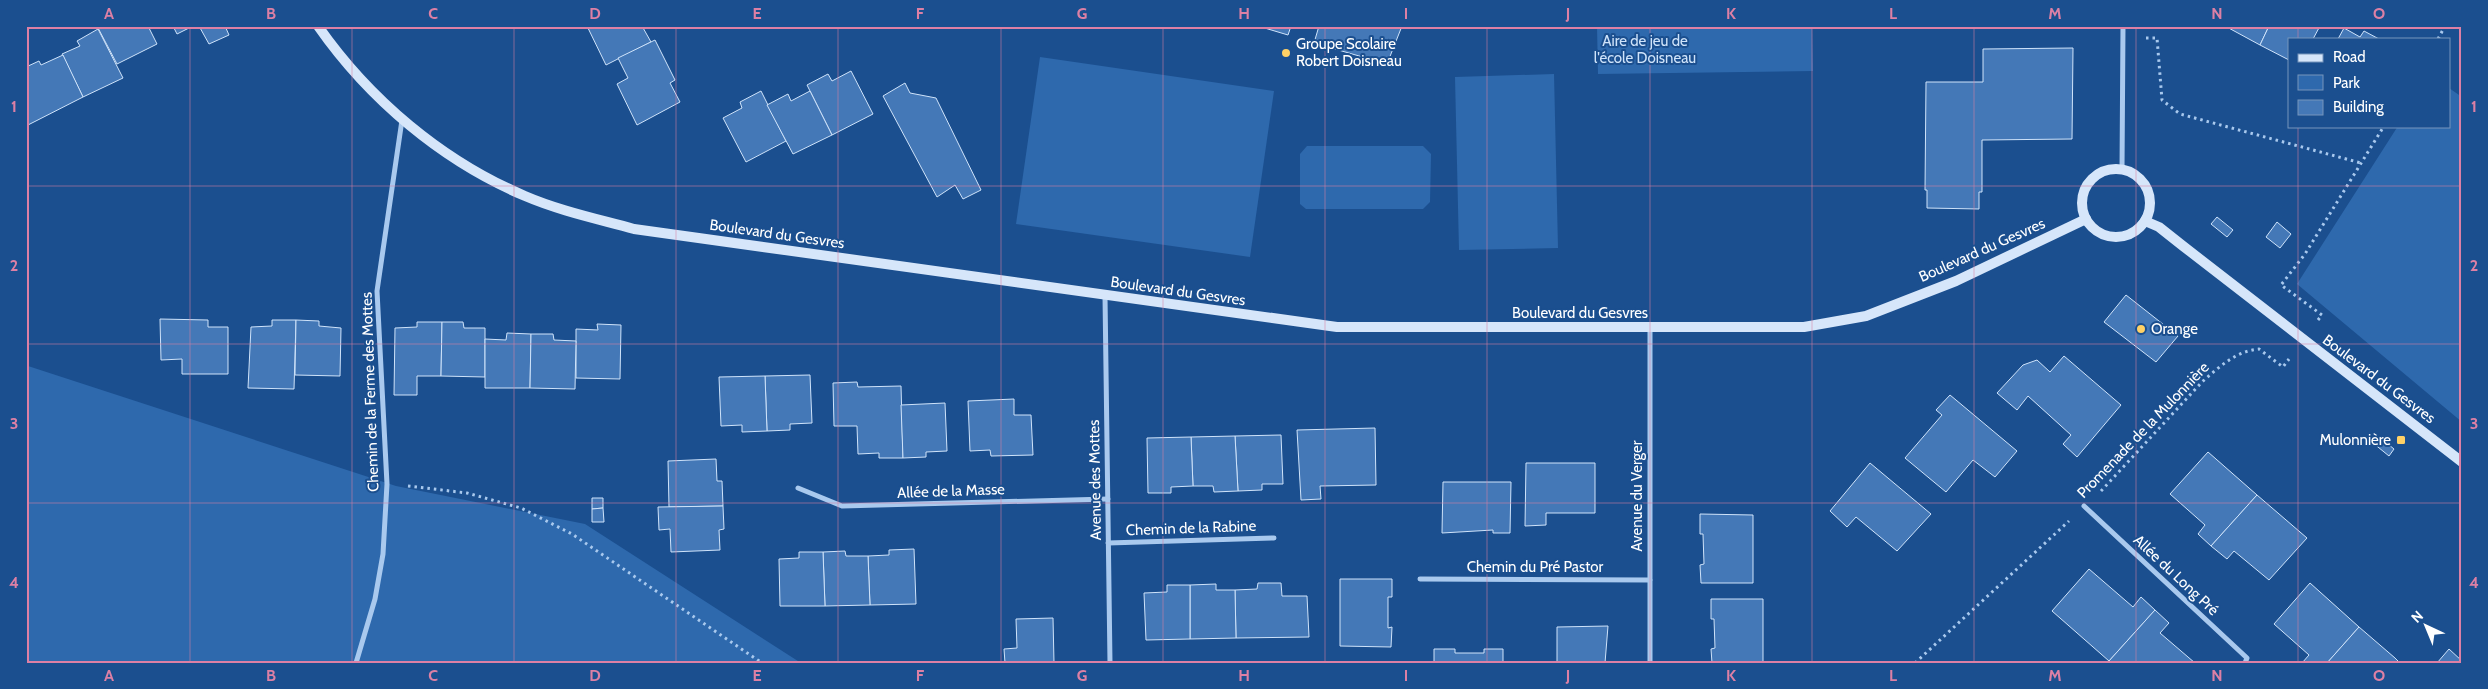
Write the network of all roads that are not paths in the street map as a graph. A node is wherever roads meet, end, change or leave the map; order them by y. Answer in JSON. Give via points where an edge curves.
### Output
{"nodes":[{"id":1,"x":318,"y":26,"type":"edge"},
{"id":2,"x":2123,"y":26,"type":"edge"},
{"id":3,"x":402,"y":119,"type":"junction"},
{"id":4,"x":2122,"y":169,"type":"junction"},
{"id":5,"x":2086,"y":219,"type":"junction"},
{"id":6,"x":2145,"y":222,"type":"junction"},
{"id":7,"x":1105,"y":296,"type":"junction"},
{"id":8,"x":1650,"y":328,"type":"junction"},
{"id":9,"x":2462,"y":462,"type":"edge"},
{"id":10,"x":798,"y":488,"type":"dead end"},
{"id":11,"x":1108,"y":499,"type":"junction"},
{"id":12,"x":2084,"y":506,"type":"road end"},
{"id":13,"x":1274,"y":538,"type":"dead end"},
{"id":14,"x":1108,"y":543,"type":"junction"},
{"id":15,"x":1420,"y":579,"type":"dead end"},
{"id":16,"x":1650,"y":580,"type":"junction"},
{"id":17,"x":356,"y":663,"type":"edge"},
{"id":18,"x":1110,"y":663,"type":"edge"},
{"id":19,"x":1650,"y":663,"type":"edge"},
{"id":20,"x":2245,"y":663,"type":"edge"}],
"edges":[{"from":1,"to":3,"type":"street","name":"Boulevard du Gesvres","via":[[361,79]]},
{"from":2,"to":4,"type":"street"},
{"from":3,"to":7,"type":"street","name":"Boulevard du Gesvres","via":[[447,153],[525,196],[634,229]]},
{"from":3,"to":17,"type":"street","name":"Chemin de la Ferme des Mottes","via":[[377,291],[387,484],[383,554],[375,599]]},
{"from":4,"to":5,"type":"street","via":[[2106,170],[2091,180],[2083,196]]},
{"from":4,"to":6,"type":"street","via":[[2133,173],[2146,186],[2150,205]]},
{"from":5,"to":6,"type":"street","via":[[2098,232],[2118,237],[2137,230]]},
{"from":5,"to":8,"type":"street","name":"Boulevard du Gesvres","via":[[1956,281],[1866,316],[1804,327]]},
{"from":6,"to":9,"type":"street","name":"Boulevard du Gesvres","via":[[2159,227]]},
{"from":7,"to":8,"type":"street","name":"Boulevard du Gesvres","via":[[1337,327]]},
{"from":7,"to":11,"type":"street","name":"Avenue des Mottes"},
{"from":8,"to":16,"type":"street","name":"Avenue du Verger"},
{"from":10,"to":11,"type":"street","name":"Allée de la Masse","via":[[842,506]]},
{"from":11,"to":14,"type":"street","name":"Avenue des Mottes"},
{"from":12,"to":20,"type":"street","name":"Allée du Long Pré","via":[[2247,658]]},
{"from":13,"to":14,"type":"street","name":"Chemin de la Rabine"},
{"from":14,"to":18,"type":"street","name":"Avenue des Mottes"},
{"from":15,"to":16,"type":"street","name":"Chemin du Pré Pastor"},
{"from":16,"to":19,"type":"street","name":"Avenue du Verger"}]}
